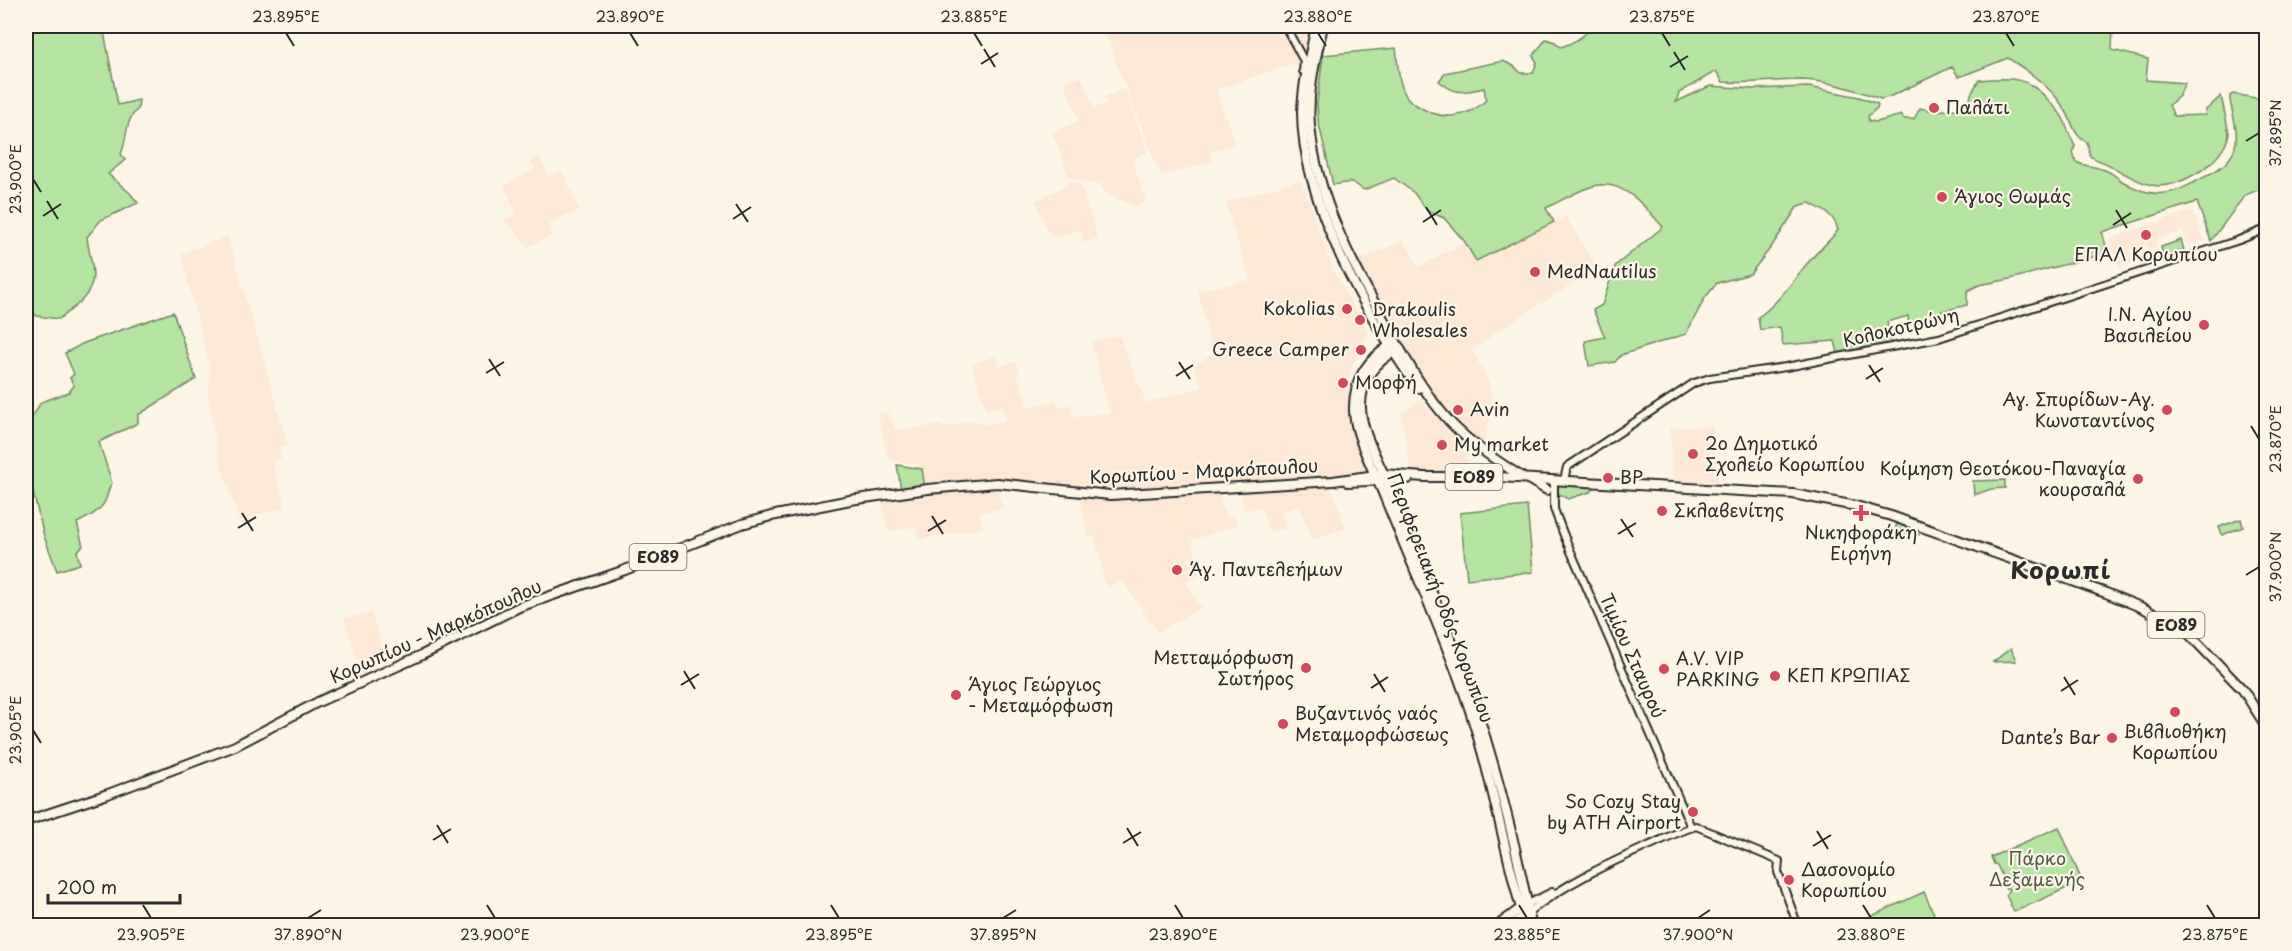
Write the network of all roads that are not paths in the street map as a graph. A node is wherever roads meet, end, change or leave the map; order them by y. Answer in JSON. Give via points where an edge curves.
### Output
{"nodes":[{"id":1,"x":1284,"y":26,"type":"edge"},
{"id":2,"x":1316,"y":26,"type":"edge"},
{"id":3,"x":1323,"y":26,"type":"edge"},
{"id":4,"x":1305,"y":72,"type":"junction"},
{"id":5,"x":2266,"y":229,"type":"edge"},
{"id":6,"x":1384,"y":335,"type":"junction"},
{"id":7,"x":1395,"y":347,"type":"junction"},
{"id":8,"x":1379,"y":352,"type":"junction"},
{"id":9,"x":1378,"y":363,"type":"junction"},
{"id":10,"x":1403,"y":368,"type":"junction"},
{"id":11,"x":1450,"y":421,"type":"junction"},
{"id":12,"x":1381,"y":478,"type":"junction"},
{"id":13,"x":1525,"y":478,"type":"junction"},
{"id":14,"x":1551,"y":479,"type":"junction"},
{"id":15,"x":1564,"y":480,"type":"junction"},
{"id":16,"x":1550,"y":492,"type":"junction"},
{"id":17,"x":2266,"y":726,"type":"edge"},
{"id":18,"x":26,"y":821,"type":"edge"},
{"id":19,"x":1691,"y":827,"type":"junction"},
{"id":20,"x":1517,"y":893,"type":"junction"},
{"id":21,"x":1525,"y":910,"type":"junction"},
{"id":22,"x":1513,"y":914,"type":"junction"},
{"id":23,"x":1497,"y":926,"type":"edge"},
{"id":24,"x":1511,"y":926,"type":"edge"},
{"id":25,"x":1527,"y":926,"type":"edge"},
{"id":26,"x":1532,"y":926,"type":"edge"},
{"id":27,"x":1798,"y":926,"type":"edge"}],
"edges":[{"from":1,"to":4,"type":"street","via":[[1304,61]]},
{"from":2,"to":4,"type":"main road"},
{"from":3,"to":7,"type":"main road","via":[[1310,100],[1318,170],[1350,259]]},
{"from":4,"to":6,"type":"main road","via":[[1303,124],[1317,192],[1347,270]]},
{"from":5,"to":15,"type":"street","name":"Κολοκοτρώνη","via":[[1939,338],[1689,385],[1567,467]]},
{"from":6,"to":7,"type":"main road"},
{"from":6,"to":8,"type":"main road"},
{"from":7,"to":8,"type":"main road","name":"Περιφερειακή Οδός Κορωπίου"},
{"from":7,"to":9,"type":"main road","name":"Περιφερειακή Οδός Κορωπίου"},
{"from":7,"to":10,"type":"main road"},
{"from":7,"to":11,"type":"main road"},
{"from":8,"to":12,"type":"main road","name":"Περιφερειακή Οδός Κορωπίου","via":[[1363,371],[1354,402],[1356,425]]},
{"from":9,"to":10,"type":"main road","via":[[1391,360]]},
{"from":9,"to":12,"type":"main road","name":"Περιφερειακή Οδός Κορωπίου","via":[[1364,388],[1362,409]]},
{"from":10,"to":11,"type":"main road","via":[[1434,410]]},
{"from":11,"to":13,"type":"main road","via":[[1483,450]]},
{"from":12,"to":13,"type":"main road","name":"Κορωπίου - Μαρκόπουλου","number":"ΕΟ89"},
{"from":12,"to":18,"type":"main road","name":"Κορωπίου - Μαρκόπουλου","number":"ΕΟ89","via":[[1110,495],[997,483],[893,493],[771,516],[519,607],[318,702],[235,746]]},
{"from":12,"to":20,"type":"main road","name":"Περιφερειακή Οδός Κορωπίου","via":[[1464,695]]},
{"from":12,"to":21,"type":"main road","name":"Περιφερειακή Οδός Κορωπίου","via":[[1467,679],[1484,731]]},
{"from":13,"to":14,"type":"main road","number":"ΕΟ89"},
{"from":13,"to":16,"type":"main road"},
{"from":14,"to":15,"type":"main road","number":"ΕΟ89"},
{"from":14,"to":16,"type":"street","name":"Τιμίου Σταυρού"},
{"from":15,"to":17,"type":"main road","number":"ΕΟ89","via":[[1793,494],[1856,506],[1915,524],[2106,593],[2183,629],[2243,690]]},
{"from":16,"to":19,"type":"street","name":"Τιμίου Σταυρού","via":[[1564,538]]},
{"from":19,"to":21,"type":"street","via":[[1625,856]]},
{"from":19,"to":27,"type":"street","via":[[1779,861],[1778,872]]},
{"from":20,"to":21,"type":"main road","name":"Περιφερειακή Οδός Κορωπίου"},
{"from":20,"to":22,"type":"main road"},
{"from":21,"to":22,"type":"main road"},
{"from":21,"to":24,"type":"main road"},
{"from":21,"to":25,"type":"main road"},
{"from":21,"to":26,"type":"main road"},
{"from":22,"to":23,"type":"main road"}]}
